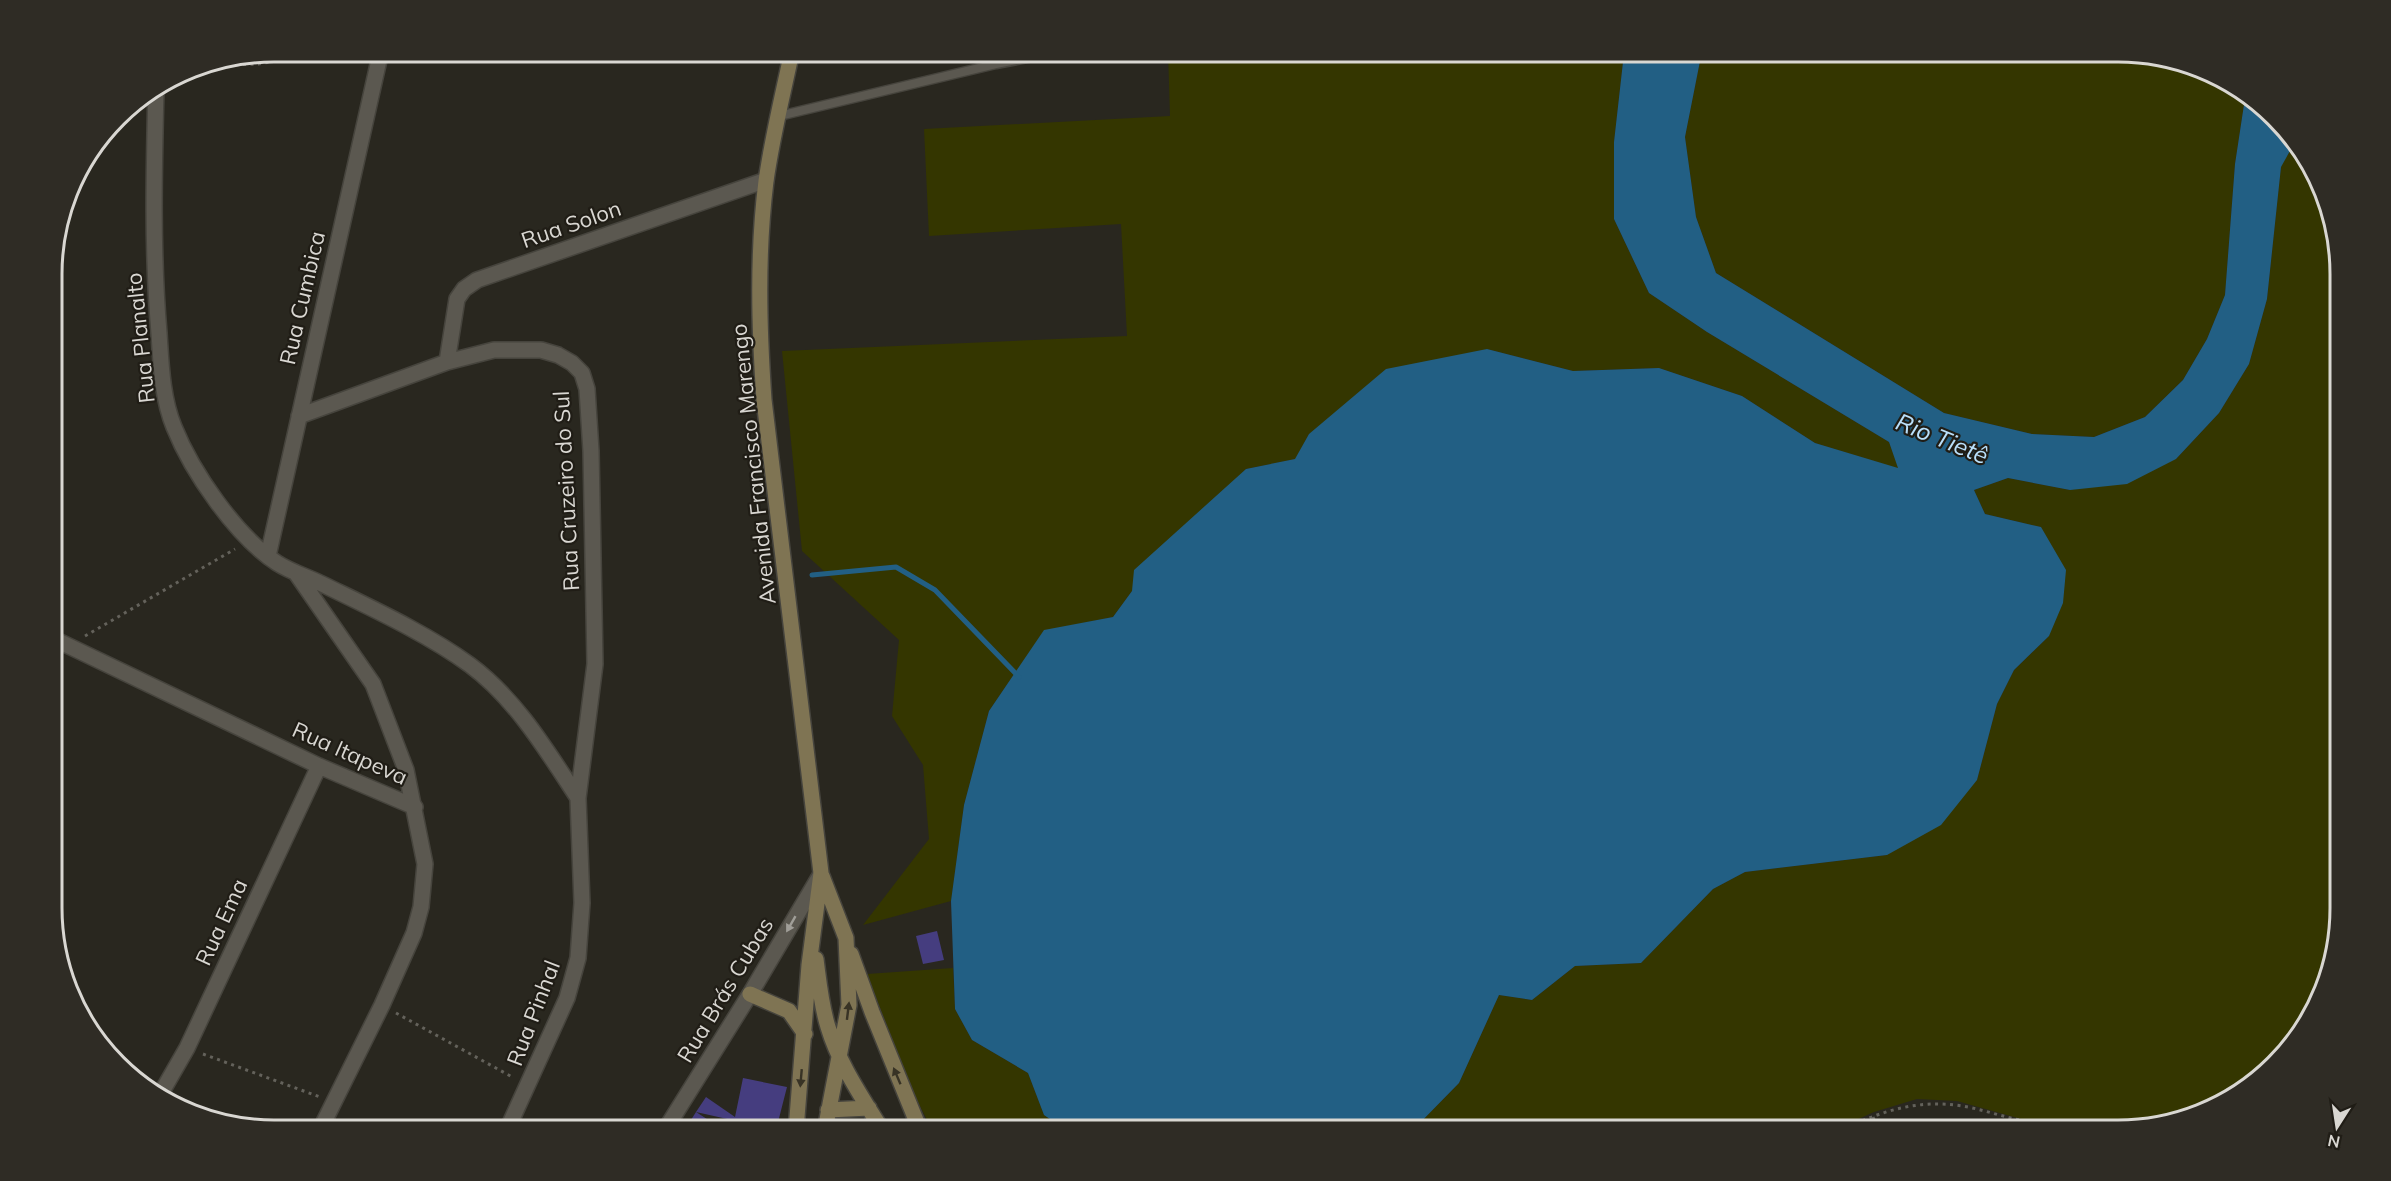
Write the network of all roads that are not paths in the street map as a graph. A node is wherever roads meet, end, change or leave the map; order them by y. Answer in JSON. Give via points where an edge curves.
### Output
{"nodes":[{"id":1,"x":379,"y":62,"type":"edge"},
{"id":2,"x":790,"y":62,"type":"edge"},
{"id":3,"x":1006,"y":62,"type":"edge"},
{"id":4,"x":156,"y":97,"type":"edge"},
{"id":5,"x":779,"y":116,"type":"junction"},
{"id":6,"x":766,"y":180,"type":"junction"},
{"id":7,"x":447,"y":362,"type":"junction"},
{"id":8,"x":299,"y":416,"type":"junction"},
{"id":9,"x":268,"y":556,"type":"junction"},
{"id":10,"x":296,"y":570,"type":"junction"},
{"id":11,"x":62,"y":642,"type":"edge"},
{"id":12,"x":319,"y":766,"type":"junction"},
{"id":13,"x":578,"y":798,"type":"junction"},
{"id":14,"x":415,"y":807,"type":"junction"},
{"id":15,"x":821,"y":873,"type":"junction"},
{"id":16,"x":812,"y":934,"type":"junction"},
{"id":17,"x":846,"y":938,"type":"junction"},
{"id":18,"x":750,"y":994,"type":"junction"},
{"id":19,"x":805,"y":1034,"type":"junction"},
{"id":20,"x":840,"y":1059,"type":"junction"},
{"id":21,"x":164,"y":1089,"type":"edge"},
{"id":22,"x":869,"y":1108,"type":"junction"},
{"id":23,"x":828,"y":1110,"type":"junction"},
{"id":24,"x":325,"y":1120,"type":"edge"},
{"id":25,"x":512,"y":1120,"type":"edge"},
{"id":26,"x":671,"y":1120,"type":"edge"},
{"id":27,"x":797,"y":1120,"type":"edge"},
{"id":28,"x":827,"y":1120,"type":"edge"},
{"id":29,"x":876,"y":1120,"type":"edge"},
{"id":30,"x":916,"y":1120,"type":"edge"}],
"edges":[{"from":1,"to":8,"type":"street","name":"Rua Cumbica"},
{"from":2,"to":5,"type":"main road","name":"Avenida Francisco Marengo"},
{"from":3,"to":5,"type":"lane"},
{"from":4,"to":9,"type":"street","name":"Rua Planalto","via":[[156,295],[163,380],[174,426],[198,472],[231,520]]},
{"from":5,"to":6,"type":"main road","name":"Avenida Francisco Marengo"},
{"from":6,"to":7,"type":"street","name":"Rua Solon","via":[[477,280],[457,298]]},
{"from":6,"to":15,"type":"main road","name":"Avenida Francisco Marengo","via":[[759,266],[764,400]]},
{"from":7,"to":8,"type":"street","name":"Rua Cruzeiro do Sul"},
{"from":7,"to":13,"type":"street","name":"Rua Cruzeiro do Sul","via":[[494,350],[542,350],[573,363],[582,373],[587,389],[595,663]]},
{"from":8,"to":9,"type":"street","name":"Rua Cumbica"},
{"from":9,"to":10,"type":"street","name":"Rua Planalto"},
{"from":10,"to":13,"type":"street","via":[[470,665],[525,721]]},
{"from":10,"to":14,"type":"street","name":"Rua Planalto","via":[[373,684],[406,770]]},
{"from":11,"to":12,"type":"street","name":"Rua Itapeva"},
{"from":12,"to":14,"type":"street","name":"Rua Itapeva"},
{"from":12,"to":21,"type":"street","name":"Rua Ema","via":[[187,1048]]},
{"from":13,"to":25,"type":"street","name":"Rua Pinhal","via":[[582,903],[578,958],[567,998]]},
{"from":14,"to":24,"type":"street","name":"Rua Itapeva","via":[[425,864],[414,933]]},
{"from":15,"to":16,"type":"main road","name":"Avenida Francisco Marengo"},
{"from":15,"to":17,"type":"main road","name":"Avenida Francisco Marengo"},
{"from":15,"to":18,"type":"street","name":"Rua Brás Cubas","one_way":true},
{"from":16,"to":19,"type":"main road","name":"Avenida Francisco Marengo"},
{"from":16,"to":20,"type":"main road","via":[[821,1000]]},
{"from":20,"to":17,"type":"main road","name":"Avenida Francisco Marengo","one_way":true,"via":[[849,1005]]},
{"from":30,"to":17,"type":"main road","one_way":true},
{"from":18,"to":19,"type":"main road","via":[[789,1011]]},
{"from":18,"to":26,"type":"street","name":"Rua Brás Cubas"},
{"from":19,"to":27,"type":"main road","name":"Avenida Francisco Marengo","one_way":true},
{"from":20,"to":22,"type":"main road"},
{"from":20,"to":23,"type":"main road","name":"Avenida Francisco Marengo"},
{"from":22,"to":23,"type":"main road"},
{"from":22,"to":29,"type":"main road"},
{"from":23,"to":28,"type":"main road","name":"Avenida Francisco Marengo"}]}
